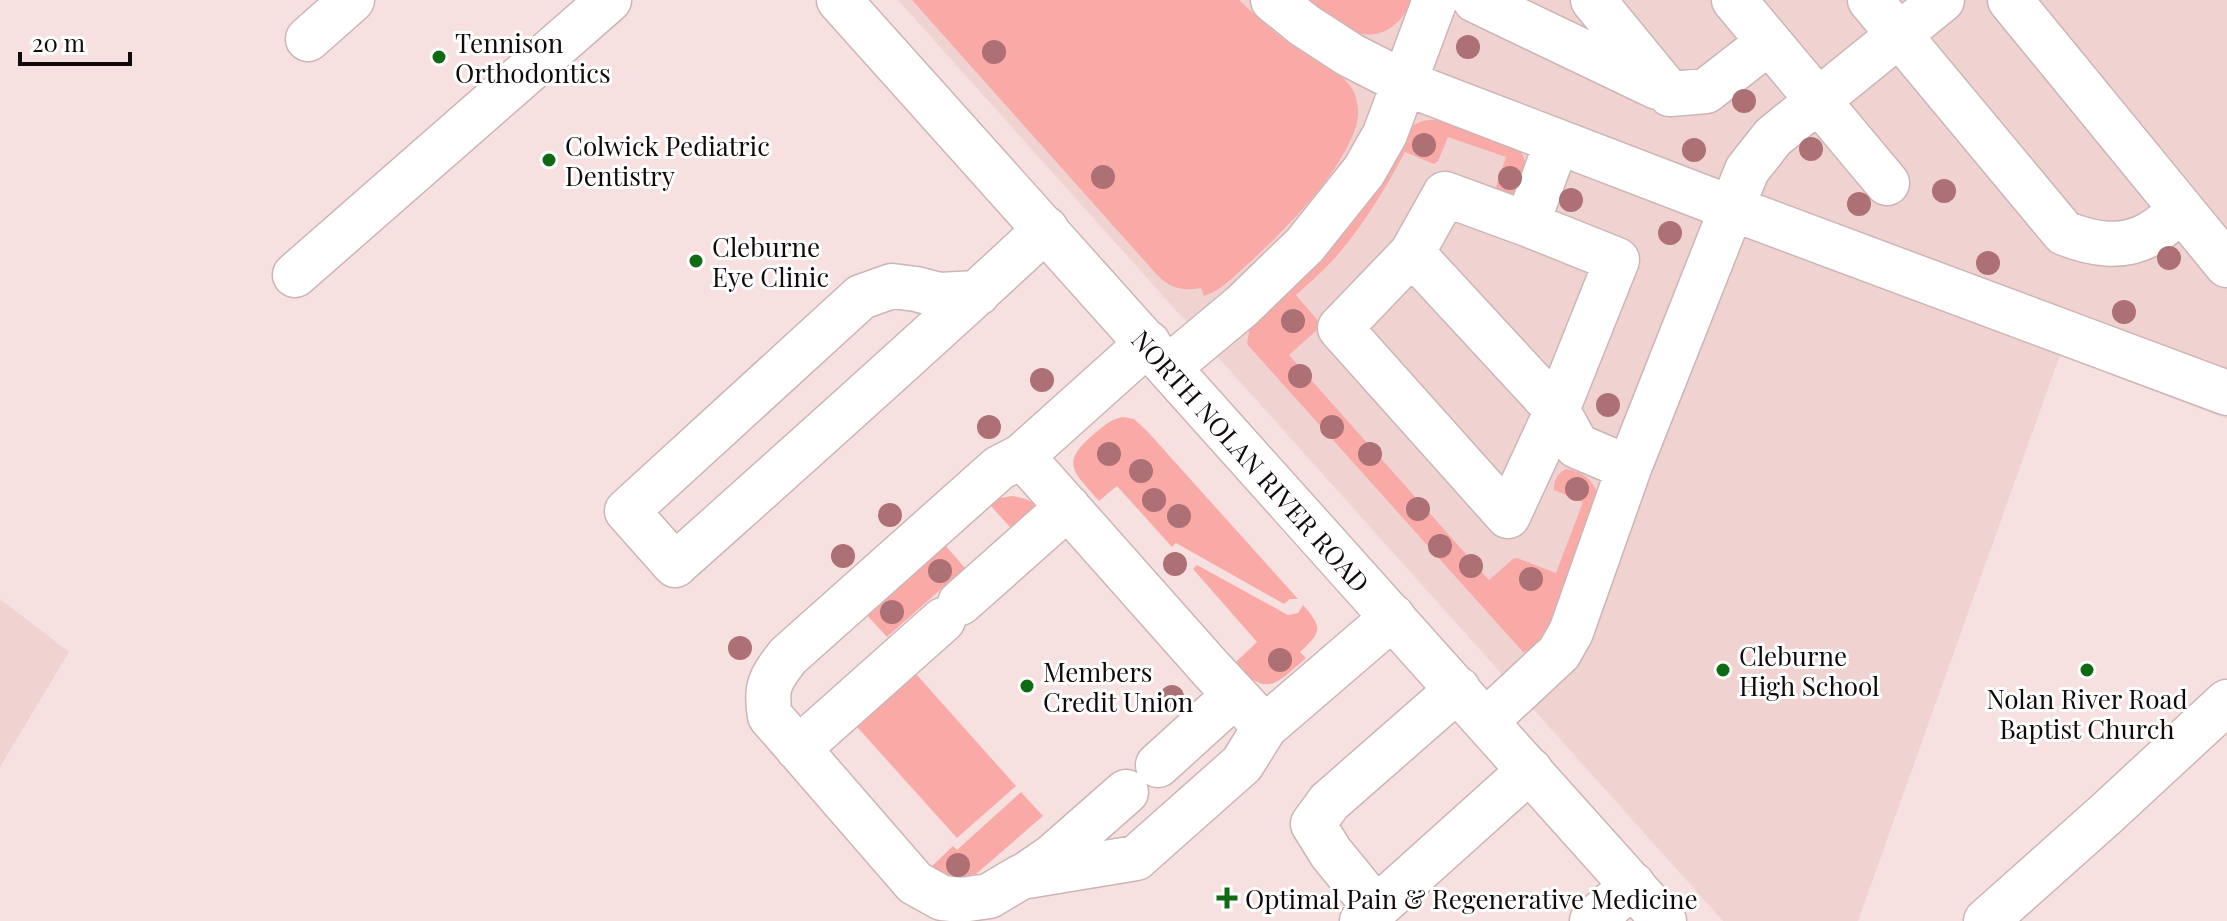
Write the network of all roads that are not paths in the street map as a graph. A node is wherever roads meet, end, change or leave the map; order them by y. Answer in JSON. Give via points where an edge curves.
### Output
{"nodes":[{"id":1,"x":352,"y":0,"type":"edge"},
{"id":2,"x":609,"y":0,"type":"edge"},
{"id":3,"x":839,"y":0,"type":"edge"},
{"id":4,"x":1273,"y":0,"type":"edge"},
{"id":5,"x":1435,"y":0,"type":"edge"},
{"id":6,"x":1475,"y":0,"type":"edge"},
{"id":7,"x":1593,"y":0,"type":"edge"},
{"id":8,"x":1734,"y":0,"type":"edge"},
{"id":9,"x":1870,"y":0,"type":"edge"},
{"id":10,"x":1942,"y":0,"type":"edge"},
{"id":11,"x":2010,"y":0,"type":"edge"},
{"id":12,"x":1900,"y":36,"type":"junction"},
{"id":13,"x":308,"y":39,"type":"dead end"},
{"id":14,"x":1769,"y":42,"type":"junction"},
{"id":15,"x":1405,"y":83,"type":"junction"},
{"id":16,"x":1670,"y":94,"type":"junction"},
{"id":17,"x":1819,"y":102,"type":"junction"},
{"id":18,"x":1557,"y":142,"type":"junction"},
{"id":19,"x":1887,"y":183,"type":"dead end"},
{"id":20,"x":1731,"y":208,"type":"junction"},
{"id":21,"x":2181,"y":211,"type":"junction"},
{"id":22,"x":1527,"y":224,"type":"junction"},
{"id":23,"x":1046,"y":229,"type":"junction"},
{"id":24,"x":1412,"y":253,"type":"junction"},
{"id":25,"x":2227,"y":265,"type":"edge"},
{"id":26,"x":295,"y":275,"type":"dead end"},
{"id":27,"x":978,"y":293,"type":"junction"},
{"id":28,"x":1159,"y":355,"type":"junction"},
{"id":29,"x":2227,"y":393,"type":"edge"},
{"id":30,"x":1557,"y":410,"type":"junction"},
{"id":31,"x":1022,"y":456,"type":"junction"},
{"id":32,"x":1629,"y":468,"type":"junction"},
{"id":33,"x":1068,"y":507,"type":"junction"},
{"id":34,"x":1393,"y":617,"type":"junction"},
{"id":35,"x":1235,"y":695,"type":"junction"},
{"id":36,"x":2227,"y":702,"type":"edge"},
{"id":37,"x":1472,"y":705,"type":"junction"},
{"id":38,"x":1265,"y":727,"type":"junction"},
{"id":39,"x":798,"y":749,"type":"junction"},
{"id":40,"x":1158,"y":765,"type":"dead end"},
{"id":41,"x":1530,"y":770,"type":"junction"},
{"id":42,"x":1126,"y":792,"type":"dead end"},
{"id":43,"x":1021,"y":877,"type":"junction"},
{"id":44,"x":1633,"y":885,"type":"junction"},
{"id":45,"x":1369,"y":914,"type":"edge"},
{"id":46,"x":1592,"y":921,"type":"edge"},
{"id":47,"x":1664,"y":921,"type":"edge"},
{"id":48,"x":1986,"y":921,"type":"edge"}],
"edges":[{"from":1,"to":13,"type":"main road"},
{"from":2,"to":26,"type":"main road"},
{"from":3,"to":23,"type":"main road","name":"NORTH NOLAN RIVER ROAD"},
{"from":4,"to":15,"type":"main road","via":[[1350,55]]},
{"from":5,"to":15,"type":"main road"},
{"from":6,"to":16,"type":"main road"},
{"from":7,"to":16,"type":"main road"},
{"from":8,"to":14,"type":"main road"},
{"from":9,"to":12,"type":"main road"},
{"from":10,"to":12,"type":"main road"},
{"from":11,"to":21,"type":"main road"},
{"from":12,"to":17,"type":"main road"},
{"from":12,"to":21,"type":"main road","via":[[2064,233],[2104,245],[2126,242],[2149,235]]},
{"from":14,"to":16,"type":"main road","via":[[1706,91]]},
{"from":14,"to":17,"type":"main road"},
{"from":15,"to":18,"type":"main road"},
{"from":15,"to":28,"type":"main road","via":[[1364,171],[1313,235],[1277,274]]},
{"from":17,"to":19,"type":"main road"},
{"from":17,"to":20,"type":"main road","via":[[1773,137],[1747,170]]},
{"from":18,"to":20,"type":"main road"},
{"from":18,"to":22,"type":"main road"},
{"from":20,"to":29,"type":"main road"},
{"from":20,"to":32,"type":"main road"},
{"from":21,"to":25,"type":"main road"},
{"from":22,"to":24,"type":"main road","via":[[1445,194]]},
{"from":22,"to":30,"type":"main road","via":[[1617,260]]},
{"from":23,"to":27,"type":"main road"},
{"from":23,"to":28,"type":"main road","name":"NORTH NOLAN RIVER ROAD"},
{"from":24,"to":30,"type":"main road"},
{"from":24,"to":30,"type":"main road","via":[[1340,328],[1508,516]]},
{"from":27,"to":27,"type":"main road","via":[[675,565],[627,511],[861,297],[892,286],[939,295]]},
{"from":28,"to":31,"type":"main road"},
{"from":28,"to":34,"type":"main road","name":"NORTH NOLAN RIVER ROAD"},
{"from":30,"to":32,"type":"main road","via":[[1577,446]]},
{"from":31,"to":33,"type":"main road"},
{"from":31,"to":39,"type":"main road","via":[[999,468],[774,673],[767,696],[770,716]]},
{"from":32,"to":37,"type":"main road","via":[[1559,653]]},
{"from":33,"to":35,"type":"main road"},
{"from":33,"to":39,"type":"main road"},
{"from":34,"to":37,"type":"main road","name":"NORTH NOLAN RIVER ROAD"},
{"from":34,"to":38,"type":"main road"},
{"from":35,"to":38,"type":"main road"},
{"from":35,"to":40,"type":"main road"},
{"from":36,"to":48,"type":"main road"},
{"from":37,"to":41,"type":"main road","name":"NORTH NOLAN RIVER ROAD"},
{"from":37,"to":45,"type":"main road","via":[[1329,802],[1313,824]]},
{"from":38,"to":43,"type":"main road","via":[[1242,764],[1136,858]]},
{"from":39,"to":43,"type":"main road","via":[[915,883],[942,898],[961,900],[989,896]]},
{"from":41,"to":44,"type":"main road","name":"NORTH NOLAN RIVER ROAD"},
{"from":41,"to":45,"type":"main road"},
{"from":42,"to":43,"type":"main road"},
{"from":44,"to":46,"type":"main road"},
{"from":44,"to":47,"type":"main road","name":"NORTH NOLAN RIVER ROAD"}]}
